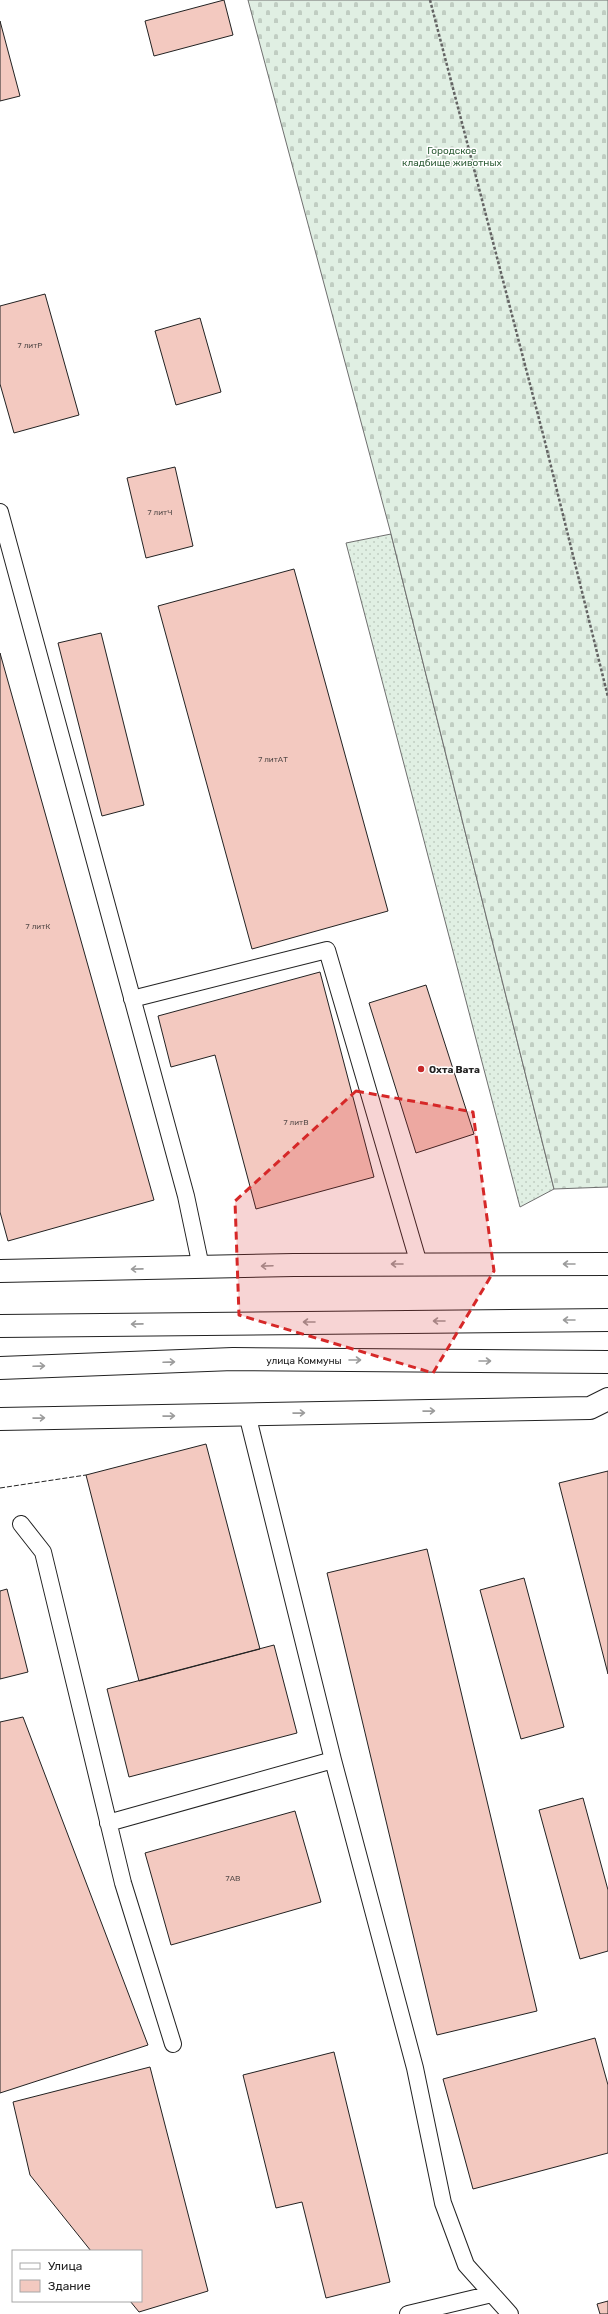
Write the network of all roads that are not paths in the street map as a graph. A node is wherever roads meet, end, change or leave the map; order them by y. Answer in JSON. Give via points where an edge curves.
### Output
{"nodes":[{"id":1,"x":0,"y":512,"type":"edge"},
{"id":2,"x":132,"y":999,"type":"junction"},
{"id":3,"x":419,"y":1264,"type":"junction"},
{"id":4,"x":608,"y":1264,"type":"edge"},
{"id":5,"x":201,"y":1267,"type":"junction"},
{"id":6,"x":0,"y":1271,"type":"edge"},
{"id":7,"x":608,"y":1320,"type":"edge"},
{"id":8,"x":0,"y":1326,"type":"edge"},
{"id":9,"x":608,"y":1362,"type":"edge"},
{"id":10,"x":0,"y":1368,"type":"edge"},
{"id":11,"x":608,"y":1399,"type":"edge"},
{"id":12,"x":247,"y":1414,"type":"junction"},
{"id":13,"x":0,"y":1419,"type":"edge"},
{"id":14,"x":21,"y":1524,"type":"dead end"},
{"id":15,"x":333,"y":1760,"type":"junction"},
{"id":16,"x":108,"y":1823,"type":"junction"},
{"id":17,"x":173,"y":2044,"type":"dead end"},
{"id":18,"x":492,"y":2294,"type":"junction"},
{"id":19,"x":408,"y":2314,"type":"edge"},
{"id":20,"x":510,"y":2314,"type":"edge"}],
"edges":[{"from":1,"to":2,"type":"lane"},
{"from":2,"to":3,"type":"lane","via":[[327,950]]},
{"from":2,"to":5,"type":"lane","via":[[186,1196]]},
{"from":4,"to":3,"type":"street","one_way":true},
{"from":3,"to":5,"type":"street","one_way":true},
{"from":5,"to":6,"type":"street","one_way":true},
{"from":7,"to":8,"type":"street","one_way":true},
{"from":10,"to":9,"type":"street","name":"улица Коммуны","one_way":true,"via":[[233,1359]]},
{"from":12,"to":11,"type":"street","one_way":true,"via":[[590,1408]]},
{"from":13,"to":12,"type":"street","one_way":true},
{"from":12,"to":15,"type":"lane"},
{"from":14,"to":16,"type":"lane","via":[[43,1552]]},
{"from":15,"to":16,"type":"lane"},
{"from":15,"to":18,"type":"lane","via":[[415,2068],[443,2203],[466,2265]]},
{"from":16,"to":17,"type":"lane","via":[[123,1883]]},
{"from":18,"to":19,"type":"lane"},
{"from":18,"to":20,"type":"lane"}]}
